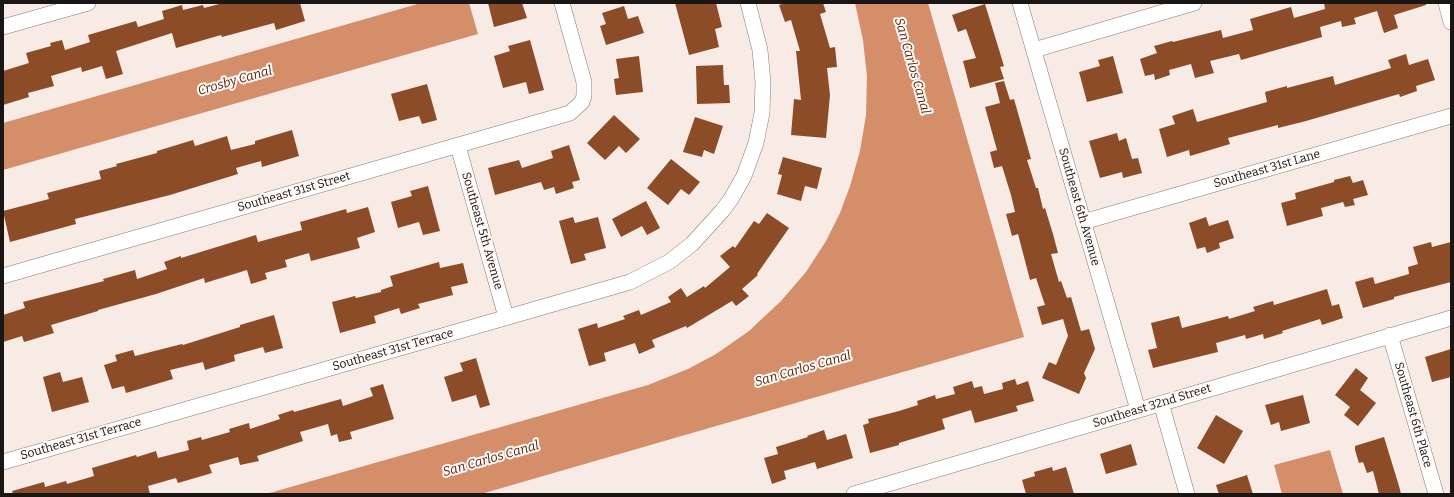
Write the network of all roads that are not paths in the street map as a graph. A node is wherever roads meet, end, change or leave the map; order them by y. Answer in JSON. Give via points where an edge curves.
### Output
{"nodes":[{"id":1,"x":88,"y":3,"type":"edge"},
{"id":2,"x":562,"y":3,"type":"edge"},
{"id":3,"x":748,"y":3,"type":"edge"},
{"id":4,"x":1020,"y":3,"type":"edge"},
{"id":5,"x":1194,"y":3,"type":"edge"},
{"id":6,"x":1446,"y":3,"type":"edge"},
{"id":7,"x":1451,"y":22,"type":"edge"},
{"id":8,"x":3,"y":27,"type":"edge"},
{"id":9,"x":1034,"y":50,"type":"junction"},
{"id":10,"x":1451,"y":116,"type":"edge"},
{"id":11,"x":458,"y":146,"type":"junction"},
{"id":12,"x":1083,"y":222,"type":"junction"},
{"id":13,"x":3,"y":276,"type":"edge"},
{"id":14,"x":506,"y":317,"type":"junction"},
{"id":15,"x":1451,"y":318,"type":"edge"},
{"id":16,"x":1390,"y":335,"type":"junction"},
{"id":17,"x":1161,"y":403,"type":"junction"},
{"id":18,"x":1138,"y":410,"type":"junction"},
{"id":19,"x":3,"y":462,"type":"edge"},
{"id":20,"x":854,"y":494,"type":"edge"},
{"id":21,"x":1187,"y":494,"type":"edge"},
{"id":22,"x":1436,"y":494,"type":"edge"}],
"edges":[{"from":1,"to":8,"type":"street"},
{"from":2,"to":11,"type":"street","name":"Southeast 31st Street","via":[[584,82],[582,102],[566,116]]},
{"from":3,"to":14,"type":"street","name":"Southeast 31st Terrace","via":[[760,50],[763,82],[761,120],[756,144],[744,176],[713,223],[692,244],[663,265],[623,284]]},
{"from":4,"to":9,"type":"street","name":"Southeast 6th Avenue"},
{"from":5,"to":9,"type":"street"},
{"from":6,"to":7,"type":"street"},
{"from":9,"to":12,"type":"street","name":"Southeast 6th Avenue"},
{"from":10,"to":12,"type":"street","name":"Southeast 31st Lane"},
{"from":11,"to":13,"type":"street","name":"Southeast 31st Street"},
{"from":11,"to":14,"type":"street","name":"Southeast 5th Avenue"},
{"from":12,"to":18,"type":"street","name":"Southeast 6th Avenue"},
{"from":14,"to":19,"type":"street","name":"Southeast 31st Terrace"},
{"from":15,"to":16,"type":"street","name":"Southeast 32nd Street"},
{"from":16,"to":17,"type":"street","name":"Southeast 32nd Street"},
{"from":16,"to":22,"type":"street","name":"Southeast 6th Place"},
{"from":17,"to":18,"type":"street","name":"Southeast 32nd Street"},
{"from":17,"to":21,"type":"street"},
{"from":18,"to":20,"type":"street","name":"Southeast 32nd Street"}]}
